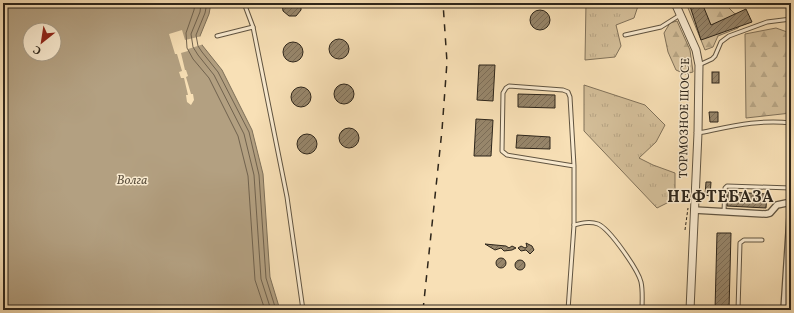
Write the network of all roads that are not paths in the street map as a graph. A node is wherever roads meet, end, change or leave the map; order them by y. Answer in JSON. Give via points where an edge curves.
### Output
{"nodes":[{"id":1,"x":244,"y":3,"type":"edge"},
{"id":2,"x":675,"y":3,"type":"edge"},
{"id":3,"x":680,"y":14,"type":"junction"},
{"id":4,"x":791,"y":19,"type":"edge"},
{"id":5,"x":252,"y":27,"type":"junction"},
{"id":6,"x":625,"y":34,"type":"dead end"},
{"id":7,"x":217,"y":36,"type":"dead end"},
{"id":8,"x":699,"y":65,"type":"junction"},
{"id":9,"x":791,"y":123,"type":"edge"},
{"id":10,"x":698,"y":133,"type":"junction"},
{"id":11,"x":574,"y":166,"type":"junction"},
{"id":12,"x":791,"y":188,"type":"edge"},
{"id":13,"x":791,"y":198,"type":"edge"},
{"id":14,"x":791,"y":202,"type":"edge"},
{"id":15,"x":694,"y":210,"type":"junction"},
{"id":16,"x":724,"y":211,"type":"junction"},
{"id":17,"x":574,"y":225,"type":"junction"},
{"id":18,"x":762,"y":240,"type":"dead end"},
{"id":19,"x":302,"y":310,"type":"edge"},
{"id":20,"x":568,"y":310,"type":"edge"},
{"id":21,"x":642,"y":310,"type":"edge"},
{"id":22,"x":690,"y":310,"type":"edge"},
{"id":23,"x":738,"y":310,"type":"edge"},
{"id":24,"x":784,"y":310,"type":"edge"}],
"edges":[{"from":1,"to":5,"type":"lane"},
{"from":2,"to":3,"type":"street","name":"ТОРМОЗНОЕ ШОССЕ"},
{"from":3,"to":6,"type":"lane","via":[[661,27]]},
{"from":3,"to":8,"type":"street","name":"ТОРМОЗНОЕ ШОССЕ","via":[[696,50]]},
{"from":4,"to":8,"type":"lane","via":[[767,22],[729,36],[721,42],[712,59]]},
{"from":5,"to":7,"type":"lane"},
{"from":5,"to":19,"type":"lane","via":[[287,197]]},
{"from":8,"to":10,"type":"street","name":"ТОРМОЗНОЕ ШОССЕ"},
{"from":9,"to":10,"type":"lane","via":[[756,122]]},
{"from":10,"to":15,"type":"street","name":"ТОРМОЗНОЕ ШОССЕ"},
{"from":11,"to":11,"type":"lane","via":[[503,154],[503,93],[506,88],[509,86],[568,92]]},
{"from":11,"to":17,"type":"lane"},
{"from":12,"to":16,"type":"lane","via":[[727,186]]},
{"from":13,"to":14,"type":"lane"},
{"from":14,"to":16,"type":"street","via":[[777,205],[766,214]]},
{"from":14,"to":24,"type":"street"},
{"from":15,"to":16,"type":"street"},
{"from":15,"to":22,"type":"street","name":"ТОРМОЗНОЕ ШОССЕ"},
{"from":17,"to":20,"type":"lane"},
{"from":17,"to":21,"type":"lane","via":[[594,223],[603,227],[614,238],[639,276]]},
{"from":18,"to":23,"type":"lane","via":[[744,240],[740,243]]}]}
